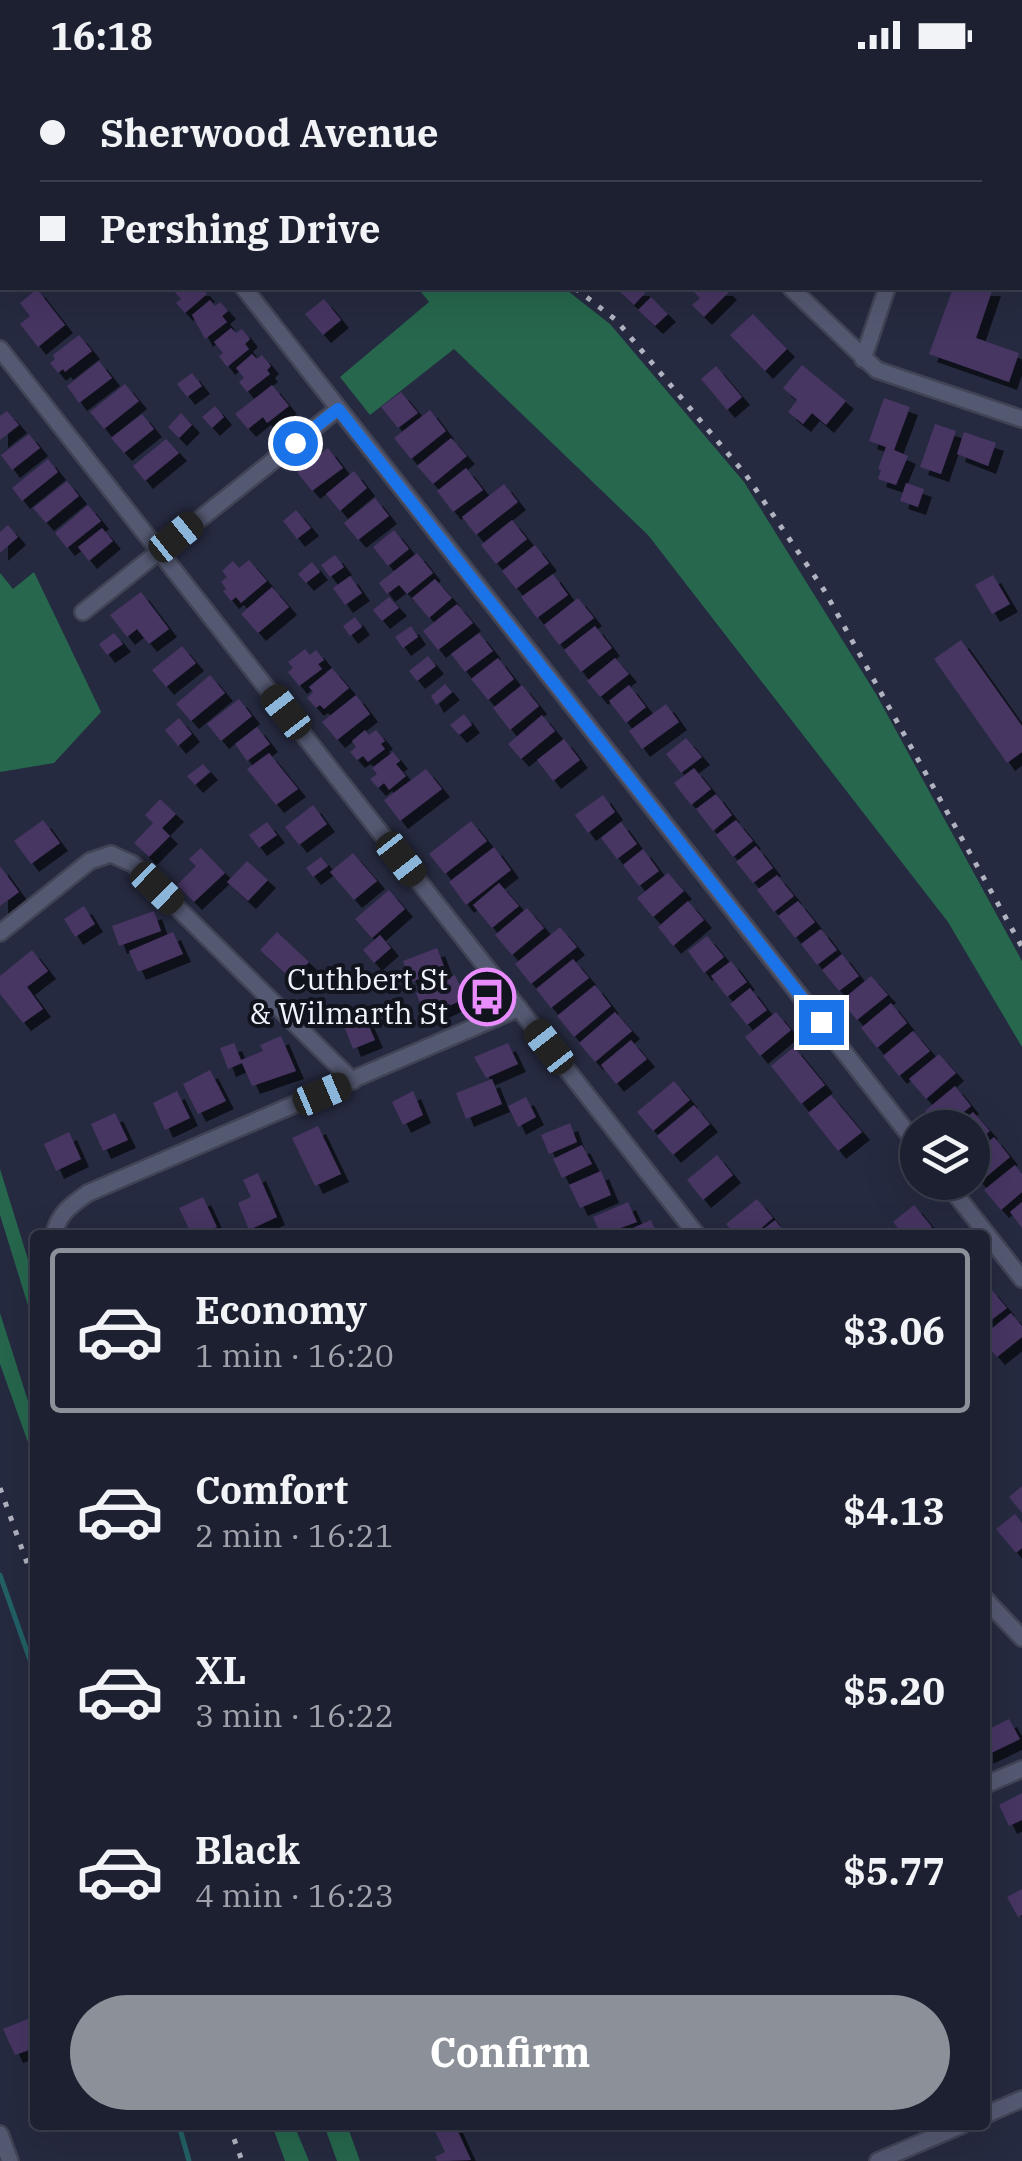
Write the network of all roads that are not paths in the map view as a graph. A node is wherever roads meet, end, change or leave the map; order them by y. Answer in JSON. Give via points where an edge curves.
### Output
{"nodes":[{"id":1,"x":246,"y":290,"type":"edge"},
{"id":2,"x":793,"y":290,"type":"edge"},
{"id":3,"x":886,"y":290,"type":"edge"},
{"id":4,"x":0,"y":349,"type":"edge"},
{"id":5,"x":863,"y":359,"type":"junction"},
{"id":6,"x":7,"y":372,"type":"edge"},
{"id":7,"x":338,"y":409,"type":"junction"},
{"id":8,"x":1022,"y":420,"type":"edge"},
{"id":9,"x":159,"y":550,"type":"junction"},
{"id":10,"x":83,"y":612,"type":"dead end"},
{"id":11,"x":0,"y":932,"type":"edge"},
{"id":12,"x":518,"y":1008,"type":"junction"},
{"id":13,"x":353,"y":1081,"type":"junction"},
{"id":14,"x":900,"y":1123,"type":"edge"},
{"id":15,"x":960,"y":1200,"type":"edge"},
{"id":16,"x":56,"y":1228,"type":"edge"},
{"id":17,"x":693,"y":1230,"type":"edge"},
{"id":18,"x":984,"y":1230,"type":"edge"},
{"id":19,"x":990,"y":1238,"type":"edge"},
{"id":20,"x":1022,"y":1279,"type":"edge"},
{"id":21,"x":990,"y":1604,"type":"edge"},
{"id":22,"x":1022,"y":1638,"type":"edge"},
{"id":23,"x":1022,"y":1769,"type":"edge"},
{"id":24,"x":990,"y":1783,"type":"edge"},
{"id":25,"x":1022,"y":2100,"type":"edge"},
{"id":26,"x":990,"y":2113,"type":"edge"},
{"id":27,"x":950,"y":2130,"type":"edge"},
{"id":28,"x":0,"y":2134,"type":"edge"},
{"id":29,"x":10,"y":2161,"type":"edge"},
{"id":30,"x":878,"y":2161,"type":"edge"}],
"edges":[{"from":1,"to":7,"type":"street"},
{"from":2,"to":5,"type":"street"},
{"from":3,"to":5,"type":"street"},
{"from":4,"to":6,"type":"street"},
{"from":5,"to":8,"type":"street","via":[[894,377]]},
{"from":6,"to":9,"type":"street"},
{"from":7,"to":9,"type":"street"},
{"from":7,"to":14,"type":"street"},
{"from":9,"to":10,"type":"street"},
{"from":9,"to":12,"type":"street"},
{"from":11,"to":13,"type":"street","via":[[90,861],[111,854],[133,864]]},
{"from":12,"to":13,"type":"street"},
{"from":12,"to":17,"type":"street"},
{"from":13,"to":16,"type":"street","via":[[88,1193]]},
{"from":15,"to":18,"type":"street"},
{"from":19,"to":20,"type":"street"},
{"from":21,"to":22,"type":"street"},
{"from":23,"to":24,"type":"street"},
{"from":25,"to":26,"type":"street"},
{"from":27,"to":30,"type":"street"},
{"from":28,"to":29,"type":"street"}]}
